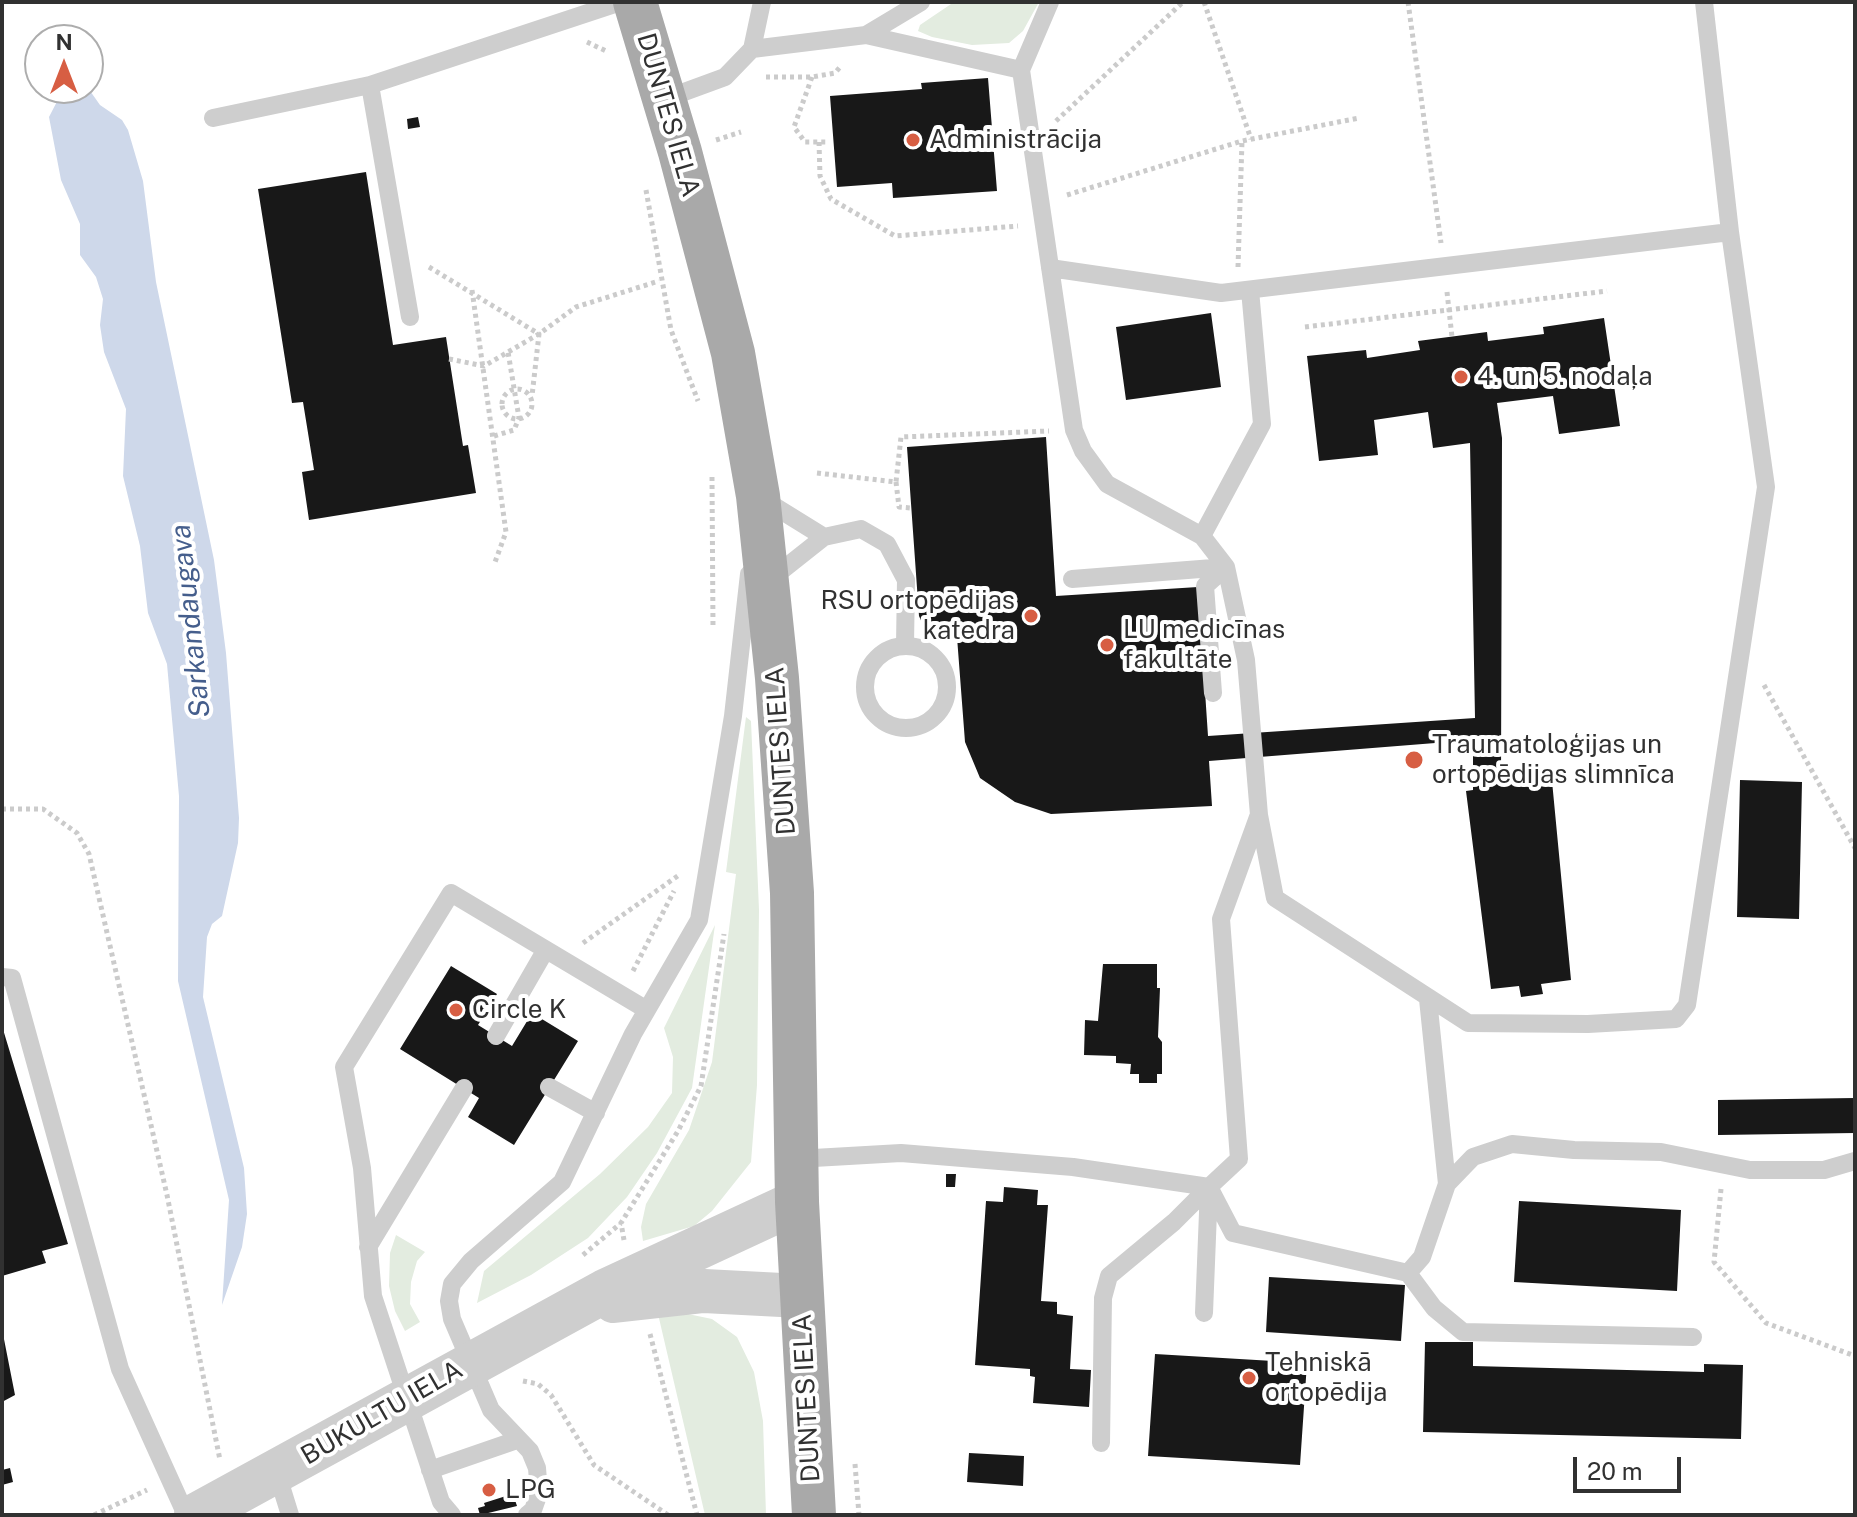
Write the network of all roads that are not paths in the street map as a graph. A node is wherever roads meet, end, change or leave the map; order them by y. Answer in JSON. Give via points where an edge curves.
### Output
{"nodes":[{"id":1,"x":621,"y":2,"type":"edge"},
{"id":2,"x":635,"y":2,"type":"edge"},
{"id":3,"x":762,"y":2,"type":"edge"},
{"id":4,"x":921,"y":2,"type":"edge"},
{"id":5,"x":1050,"y":2,"type":"edge"},
{"id":6,"x":1704,"y":2,"type":"edge"},
{"id":7,"x":866,"y":35,"type":"junction"},
{"id":8,"x":752,"y":49,"type":"junction"},
{"id":9,"x":1021,"y":70,"type":"junction"},
{"id":10,"x":370,"y":85,"type":"junction"},
{"id":11,"x":665,"y":99,"type":"junction"},
{"id":12,"x":213,"y":118,"type":"dead end"},
{"id":13,"x":1730,"y":232,"type":"junction"},
{"id":14,"x":1050,"y":268,"type":"junction"},
{"id":15,"x":1244,"y":287,"type":"junction"},
{"id":16,"x":410,"y":317,"type":"dead end"},
{"id":17,"x":758,"y":496,"type":"junction"},
{"id":18,"x":1202,"y":536,"type":"junction"},
{"id":19,"x":824,"y":537,"type":"junction"},
{"id":20,"x":1226,"y":567,"type":"junction"},
{"id":21,"x":1072,"y":579,"type":"dead end"},
{"id":22,"x":767,"y":582,"type":"junction"},
{"id":23,"x":905,"y":645,"type":"junction"},
{"id":24,"x":1213,"y":693,"type":"dead end"},
{"id":25,"x":1259,"y":815,"type":"junction"},
{"id":26,"x":553,"y":956,"type":"junction"},
{"id":27,"x":2,"y":977,"type":"edge"},
{"id":28,"x":1428,"y":999,"type":"junction"},
{"id":29,"x":647,"y":1010,"type":"junction"},
{"id":30,"x":496,"y":1036,"type":"dead end"},
{"id":31,"x":549,"y":1087,"type":"dead end"},
{"id":32,"x":464,"y":1088,"type":"dead end"},
{"id":33,"x":596,"y":1113,"type":"junction"},
{"id":34,"x":796,"y":1159,"type":"junction"},
{"id":35,"x":1855,"y":1161,"type":"edge"},
{"id":36,"x":1447,"y":1184,"type":"junction"},
{"id":37,"x":1209,"y":1187,"type":"junction"},
{"id":38,"x":797,"y":1202,"type":"junction"},
{"id":39,"x":368,"y":1247,"type":"junction"},
{"id":40,"x":1408,"y":1273,"type":"junction"},
{"id":41,"x":635,"y":1287,"type":"junction"},
{"id":42,"x":801,"y":1296,"type":"junction"},
{"id":43,"x":1204,"y":1313,"type":"dead end"},
{"id":44,"x":1693,"y":1337,"type":"dead end"},
{"id":45,"x":471,"y":1363,"type":"junction"},
{"id":46,"x":408,"y":1400,"type":"junction"},
{"id":47,"x":517,"y":1440,"type":"junction"},
{"id":48,"x":1101,"y":1443,"type":"dead end"},
{"id":49,"x":430,"y":1470,"type":"junction"},
{"id":50,"x":277,"y":1473,"type":"junction"},
{"id":51,"x":200,"y":1512,"type":"edge"},
{"id":52,"x":290,"y":1515,"type":"edge"},
{"id":53,"x":452,"y":1515,"type":"edge"},
{"id":54,"x":527,"y":1515,"type":"edge"},
{"id":55,"x":814,"y":1515,"type":"edge"}],
"edges":[{"from":1,"to":10,"type":"lane"},
{"from":2,"to":11,"type":"main road","name":"DUNTES IELA"},
{"from":3,"to":8,"type":"lane"},
{"from":4,"to":7,"type":"lane"},
{"from":5,"to":9,"type":"lane"},
{"from":6,"to":13,"type":"lane"},
{"from":7,"to":8,"type":"lane"},
{"from":7,"to":9,"type":"lane"},
{"from":8,"to":11,"type":"lane","via":[[725,77]]},
{"from":9,"to":14,"type":"lane"},
{"from":10,"to":12,"type":"lane"},
{"from":10,"to":16,"type":"lane"},
{"from":11,"to":17,"type":"main road","name":"DUNTES IELA","via":[[733,353]]},
{"from":13,"to":15,"type":"lane"},
{"from":13,"to":28,"type":"lane","via":[[1766,487],[1687,1005],[1676,1019],[1468,1023]]},
{"from":14,"to":15,"type":"lane","via":[[1221,293]]},
{"from":14,"to":18,"type":"lane","via":[[1074,430],[1083,451],[1107,484]]},
{"from":15,"to":18,"type":"lane","via":[[1262,424]]},
{"from":17,"to":19,"type":"lane"},
{"from":17,"to":22,"type":"main road","name":"DUNTES IELA"},
{"from":17,"to":29,"type":"lane","via":[[733,716],[699,920]]},
{"from":18,"to":20,"type":"lane"},
{"from":19,"to":22,"type":"lane"},
{"from":19,"to":23,"type":"lane","via":[[861,529],[887,544],[911,581]]},
{"from":20,"to":21,"type":"lane"},
{"from":20,"to":24,"type":"lane","via":[[1205,586]]},
{"from":20,"to":25,"type":"lane","via":[[1246,660]]},
{"from":22,"to":34,"type":"main road","name":"DUNTES IELA","via":[[792,893]]},
{"from":23,"to":23,"type":"lane","via":[[882,652],[867,671],[864,694],[874,715],[894,728],[919,728],[938,714],[948,693],[944,669],[930,644]]},
{"from":25,"to":28,"type":"lane","via":[[1275,898]]},
{"from":25,"to":37,"type":"lane","via":[[1221,919],[1239,1159]]},
{"from":26,"to":29,"type":"lane"},
{"from":26,"to":30,"type":"lane"},
{"from":26,"to":39,"type":"lane","via":[[451,893],[344,1067],[362,1168]]},
{"from":27,"to":51,"type":"lane","via":[[12,978],[120,1369]]},
{"from":28,"to":36,"type":"lane"},
{"from":29,"to":33,"type":"lane"},
{"from":31,"to":33,"type":"lane"},
{"from":32,"to":39,"type":"lane"},
{"from":33,"to":45,"type":"lane","via":[[562,1182],[452,1284],[452,1319]]},
{"from":34,"to":37,"type":"lane","via":[[901,1153],[1073,1167]]},
{"from":34,"to":38,"type":"main road","name":"DUNTES IELA"},
{"from":35,"to":36,"type":"lane","via":[[1824,1170],[1750,1170],[1661,1152],[1512,1144],[1473,1157]]},
{"from":36,"to":40,"type":"lane","via":[[1422,1257]]},
{"from":37,"to":40,"type":"lane","via":[[1233,1233]]},
{"from":37,"to":43,"type":"lane"},
{"from":37,"to":48,"type":"lane","via":[[1109,1276],[1103,1298]]},
{"from":38,"to":41,"type":"street","name":"BUKULTU IELA"},
{"from":38,"to":42,"type":"main road","name":"DUNTES IELA"},
{"from":39,"to":46,"type":"lane","via":[[373,1296]]},
{"from":40,"to":44,"type":"lane","via":[[1434,1308],[1463,1332]]},
{"from":41,"to":42,"type":"street","name":"BUKULTU IELA"},
{"from":41,"to":45,"type":"street","name":"BUKULTU IELA","via":[[569,1311]]},
{"from":42,"to":55,"type":"main road","name":"DUNTES IELA"},
{"from":45,"to":46,"type":"street","name":"BUKULTU IELA"},
{"from":45,"to":47,"type":"lane","via":[[491,1410]]},
{"from":46,"to":49,"type":"lane"},
{"from":46,"to":50,"type":"street","name":"BUKULTU IELA"},
{"from":47,"to":49,"type":"lane"},
{"from":47,"to":54,"type":"lane","via":[[530,1451],[537,1468],[539,1493]]},
{"from":49,"to":53,"type":"lane","via":[[441,1502]]},
{"from":50,"to":51,"type":"street","name":"BUKULTU IELA"},
{"from":50,"to":52,"type":"lane"}]}
